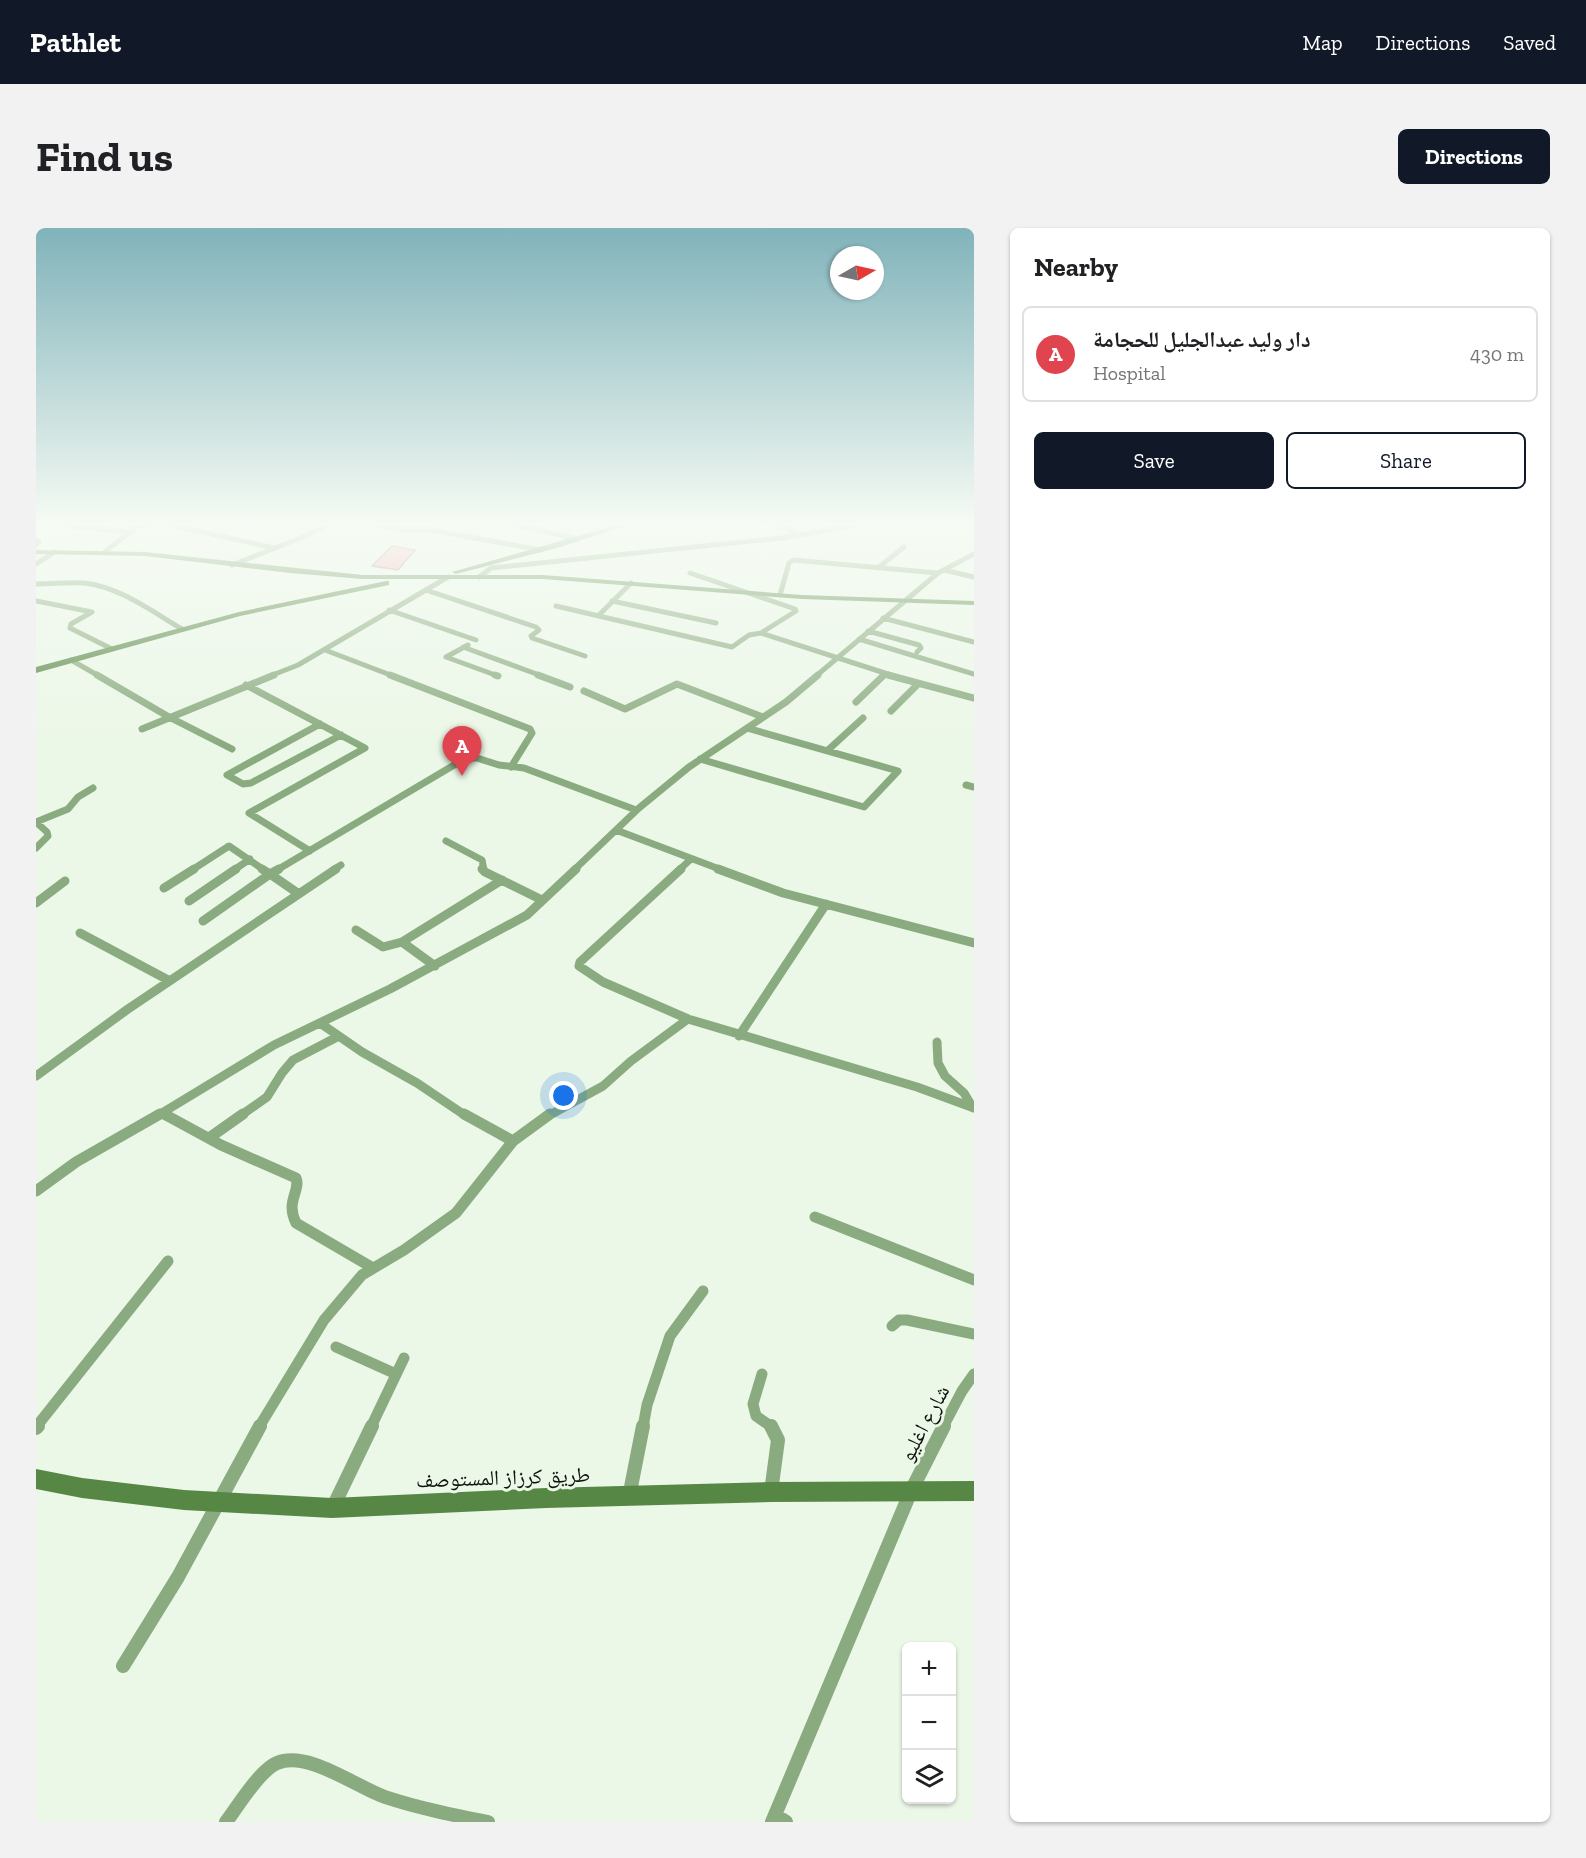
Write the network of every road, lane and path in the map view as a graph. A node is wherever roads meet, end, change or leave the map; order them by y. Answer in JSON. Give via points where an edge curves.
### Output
{"nodes":[{"id":1,"x":125,"y":597,"type":"edge"},
{"id":2,"x":310,"y":597,"type":"edge"},
{"id":3,"x":412,"y":597,"type":"edge"},
{"id":4,"x":448,"y":597,"type":"edge"},
{"id":5,"x":616,"y":597,"type":"edge"},
{"id":6,"x":762,"y":597,"type":"edge"},
{"id":7,"x":829,"y":597,"type":"edge"},
{"id":8,"x":909,"y":597,"type":"edge"},
{"id":9,"x":612,"y":601,"type":"junction"},
{"id":10,"x":904,"y":601,"type":"junction"},
{"id":11,"x":36,"y":602,"type":"edge"},
{"id":12,"x":974,"y":603,"type":"edge"},
{"id":13,"x":556,"y":606,"type":"dead end"},
{"id":14,"x":389,"y":610,"type":"junction"},
{"id":15,"x":599,"y":615,"type":"junction"},
{"id":16,"x":882,"y":618,"type":"junction"},
{"id":17,"x":716,"y":623,"type":"dead end"},
{"id":18,"x":182,"y":629,"type":"junction"},
{"id":19,"x":868,"y":631,"type":"junction"},
{"id":20,"x":761,"y":633,"type":"junction"},
{"id":21,"x":859,"y":639,"type":"junction"},
{"id":22,"x":974,"y":642,"type":"edge"},
{"id":23,"x":463,"y":647,"type":"junction"},
{"id":24,"x":111,"y":648,"type":"junction"},
{"id":25,"x":325,"y":650,"type":"junction"},
{"id":26,"x":917,"y":652,"type":"dead end"},
{"id":27,"x":585,"y":656,"type":"dead end"},
{"id":28,"x":834,"y":659,"type":"junction"},
{"id":29,"x":71,"y":660,"type":"junction"},
{"id":30,"x":36,"y":670,"type":"edge"},
{"id":31,"x":885,"y":674,"type":"junction"},
{"id":32,"x":974,"y":674,"type":"edge"},
{"id":33,"x":498,"y":676,"type":"dead end"},
{"id":34,"x":918,"y":684,"type":"junction"},
{"id":35,"x":246,"y":685,"type":"junction"},
{"id":36,"x":570,"y":687,"type":"dead end"},
{"id":37,"x":584,"y":691,"type":"dead end"},
{"id":38,"x":974,"y":698,"type":"edge"},
{"id":39,"x":856,"y":702,"type":"dead end"},
{"id":40,"x":891,"y":711,"type":"dead end"},
{"id":41,"x":169,"y":717,"type":"junction"},
{"id":42,"x":763,"y":717,"type":"junction"},
{"id":43,"x":863,"y":717,"type":"dead end"},
{"id":44,"x":320,"y":724,"type":"junction"},
{"id":45,"x":747,"y":728,"type":"junction"},
{"id":46,"x":142,"y":729,"type":"dead end"},
{"id":47,"x":341,"y":735,"type":"junction"},
{"id":48,"x":232,"y":748,"type":"dead end"},
{"id":49,"x":828,"y":750,"type":"junction"},
{"id":50,"x":700,"y":759,"type":"junction"},
{"id":51,"x":511,"y":767,"type":"junction"},
{"id":52,"x":93,"y":788,"type":"dead end"},
{"id":53,"x":636,"y":810,"type":"junction"},
{"id":54,"x":36,"y":822,"type":"edge"},
{"id":55,"x":616,"y":830,"type":"junction"},
{"id":56,"x":446,"y":841,"type":"dead end"},
{"id":57,"x":36,"y":848,"type":"edge"},
{"id":58,"x":310,"y":851,"type":"junction"},
{"id":59,"x":250,"y":859,"type":"junction"},
{"id":60,"x":691,"y":859,"type":"junction"},
{"id":61,"x":341,"y":865,"type":"dead end"},
{"id":62,"x":270,"y":874,"type":"junction"},
{"id":63,"x":502,"y":880,"type":"junction"},
{"id":64,"x":65,"y":881,"type":"dead end"},
{"id":65,"x":164,"y":888,"type":"dead end"},
{"id":66,"x":299,"y":894,"type":"junction"},
{"id":67,"x":542,"y":900,"type":"junction"},
{"id":68,"x":189,"y":901,"type":"dead end"},
{"id":69,"x":36,"y":903,"type":"edge"},
{"id":70,"x":826,"y":904,"type":"junction"},
{"id":71,"x":203,"y":921,"type":"dead end"},
{"id":72,"x":356,"y":930,"type":"dead end"},
{"id":73,"x":80,"y":933,"type":"dead end"},
{"id":74,"x":402,"y":942,"type":"junction"},
{"id":75,"x":974,"y":943,"type":"edge"},
{"id":76,"x":435,"y":966,"type":"junction"},
{"id":77,"x":170,"y":981,"type":"junction"},
{"id":78,"x":688,"y":1019,"type":"junction"},
{"id":79,"x":320,"y":1023,"type":"junction"},
{"id":80,"x":339,"y":1036,"type":"junction"},
{"id":81,"x":739,"y":1036,"type":"junction"},
{"id":82,"x":938,"y":1042,"type":"dead end"},
{"id":83,"x":36,"y":1076,"type":"edge"},
{"id":84,"x":974,"y":1108,"type":"edge"},
{"id":85,"x":162,"y":1113,"type":"junction"},
{"id":86,"x":209,"y":1138,"type":"junction"},
{"id":87,"x":513,"y":1141,"type":"junction"},
{"id":88,"x":36,"y":1191,"type":"edge"},
{"id":89,"x":815,"y":1217,"type":"dead end"},
{"id":90,"x":168,"y":1262,"type":"dead end"},
{"id":91,"x":373,"y":1268,"type":"junction"},
{"id":92,"x":974,"y":1280,"type":"edge"},
{"id":93,"x":703,"y":1291,"type":"dead end"},
{"id":94,"x":892,"y":1326,"type":"dead end"},
{"id":95,"x":974,"y":1334,"type":"edge"},
{"id":96,"x":336,"y":1347,"type":"dead end"},
{"id":97,"x":404,"y":1358,"type":"dead end"},
{"id":98,"x":396,"y":1374,"type":"junction"},
{"id":99,"x":762,"y":1374,"type":"dead end"},
{"id":100,"x":974,"y":1374,"type":"edge"},
{"id":101,"x":36,"y":1428,"type":"edge"},
{"id":102,"x":36,"y":1479,"type":"edge"},
{"id":103,"x":911,"y":1491,"type":"junction"},
{"id":104,"x":974,"y":1491,"type":"edge"},
{"id":105,"x":771,"y":1492,"type":"junction"},
{"id":106,"x":629,"y":1497,"type":"junction"},
{"id":107,"x":216,"y":1503,"type":"junction"},
{"id":108,"x":332,"y":1508,"type":"junction"},
{"id":109,"x":123,"y":1666,"type":"dead end"},
{"id":110,"x":778,"y":1820,"type":"edge"},
{"id":111,"x":226,"y":1822,"type":"edge"},
{"id":112,"x":488,"y":1822,"type":"edge"}],
"edges":[{"from":1,"to":18,"type":"street"},
{"from":2,"to":18,"type":"street"},
{"from":3,"to":14,"type":"street"},
{"from":4,"to":27,"type":"street","via":[[536,627],[539,630],[532,638]]},
{"from":5,"to":9,"type":"street"},
{"from":6,"to":20,"type":"street","via":[[796,610]]},
{"from":7,"to":10,"type":"street"},
{"from":8,"to":10,"type":"street"},
{"from":9,"to":15,"type":"street"},
{"from":9,"to":17,"type":"street"},
{"from":10,"to":12,"type":"street"},
{"from":10,"to":16,"type":"street"},
{"from":11,"to":24,"type":"street","via":[[92,612],[70,628]]},
{"from":13,"to":15,"type":"street"},
{"from":14,"to":23,"type":"street","via":[[476,640]]},
{"from":14,"to":25,"type":"street"},
{"from":15,"to":20,"type":"street","via":[[732,647],[749,635]]},
{"from":16,"to":19,"type":"street"},
{"from":16,"to":22,"type":"street"},
{"from":18,"to":24,"type":"street"},
{"from":19,"to":21,"type":"street"},
{"from":19,"to":26,"type":"street","via":[[919,645]]},
{"from":20,"to":28,"type":"street"},
{"from":21,"to":28,"type":"street"},
{"from":21,"to":32,"type":"street"},
{"from":23,"to":33,"type":"street","via":[[446,657]]},
{"from":23,"to":36,"type":"street"},
{"from":24,"to":29,"type":"street"},
{"from":25,"to":35,"type":"street"},
{"from":25,"to":51,"type":"street","via":[[530,729],[532,733]]},
{"from":28,"to":31,"type":"street"},
{"from":28,"to":42,"type":"street"},
{"from":29,"to":30,"type":"street"},
{"from":29,"to":41,"type":"street"},
{"from":31,"to":34,"type":"street"},
{"from":31,"to":39,"type":"street"},
{"from":34,"to":38,"type":"street"},
{"from":34,"to":40,"type":"street"},
{"from":35,"to":41,"type":"street"},
{"from":35,"to":44,"type":"street"},
{"from":37,"to":42,"type":"street","via":[[625,710],[677,684]]},
{"from":41,"to":46,"type":"street"},
{"from":41,"to":48,"type":"street"},
{"from":42,"to":45,"type":"street"},
{"from":43,"to":49,"type":"street"},
{"from":44,"to":47,"type":"street"},
{"from":44,"to":47,"type":"street","via":[[227,775],[243,784],[251,783]]},
{"from":45,"to":49,"type":"street"},
{"from":45,"to":50,"type":"street"},
{"from":47,"to":58,"type":"street","via":[[364,750],[249,813]]},
{"from":49,"to":50,"type":"street","via":[[898,771],[864,807]]},
{"from":50,"to":53,"type":"street"},
{"from":51,"to":53,"type":"street","via":[[524,768]]},
{"from":51,"to":58,"type":"street","via":[[466,758]]},
{"from":52,"to":54,"type":"street","via":[[68,809]]},
{"from":53,"to":55,"type":"street"},
{"from":54,"to":57,"type":"street","via":[[48,836]]},
{"from":55,"to":60,"type":"street"},
{"from":55,"to":67,"type":"street"},
{"from":56,"to":63,"type":"street","via":[[480,858],[485,872]]},
{"from":58,"to":62,"type":"street"},
{"from":59,"to":62,"type":"street"},
{"from":59,"to":65,"type":"street","via":[[226,847]]},
{"from":59,"to":68,"type":"street"},
{"from":60,"to":70,"type":"street","via":[[754,884]]},
{"from":60,"to":78,"type":"street","via":[[579,966],[603,982]]},
{"from":61,"to":66,"type":"street"},
{"from":62,"to":66,"type":"street"},
{"from":62,"to":71,"type":"street"},
{"from":63,"to":67,"type":"street"},
{"from":63,"to":74,"type":"street"},
{"from":64,"to":69,"type":"street"},
{"from":66,"to":77,"type":"street"},
{"from":67,"to":76,"type":"street","via":[[526,915]]},
{"from":70,"to":75,"type":"street"},
{"from":70,"to":81,"type":"street"},
{"from":72,"to":74,"type":"street","via":[[383,947]]},
{"from":73,"to":77,"type":"street"},
{"from":74,"to":76,"type":"street"},
{"from":76,"to":79,"type":"street"},
{"from":77,"to":83,"type":"street"},
{"from":78,"to":81,"type":"street"},
{"from":78,"to":87,"type":"street","via":[[603,1086],[548,1114]]},
{"from":79,"to":80,"type":"street"},
{"from":79,"to":85,"type":"street","via":[[274,1045]]},
{"from":80,"to":86,"type":"street","via":[[289,1063],[267,1097]]},
{"from":80,"to":87,"type":"street"},
{"from":81,"to":84,"type":"street","via":[[917,1087]]},
{"from":82,"to":84,"type":"street","via":[[938,1063],[945,1076]]},
{"from":85,"to":86,"type":"street"},
{"from":85,"to":88,"type":"street","via":[[76,1162]]},
{"from":86,"to":91,"type":"street","via":[[296,1178],[290,1212],[297,1223]]},
{"from":87,"to":91,"type":"street","via":[[456,1213]]},
{"from":89,"to":92,"type":"street"},
{"from":90,"to":101,"type":"street"},
{"from":91,"to":107,"type":"street","via":[[362,1275],[324,1320]]},
{"from":93,"to":106,"type":"street","via":[[670,1336],[647,1405]]},
{"from":94,"to":95,"type":"street","via":[[907,1320]]},
{"from":96,"to":98,"type":"street"},
{"from":97,"to":98,"type":"street"},
{"from":98,"to":108,"type":"street"},
{"from":99,"to":105,"type":"street","via":[[753,1404],[756,1416],[771,1426],[778,1440]]},
{"from":100,"to":103,"type":"street","name":"شارع اغليو"},
{"from":102,"to":107,"type":"street","name":"طريق كرزاز المستوصف"},
{"from":103,"to":104,"type":"street","name":"طريق كرزاز المستوصف"},
{"from":103,"to":105,"type":"street","name":"طريق كرزاز المستوصف"},
{"from":103,"to":110,"type":"street","name":"شارع اغليو"},
{"from":105,"to":106,"type":"street","name":"طريق كرزاز المستوصف"},
{"from":106,"to":108,"type":"street","name":"طريق كرزاز المستوصف"},
{"from":107,"to":108,"type":"street","name":"طريق كرزاز المستوصف"},
{"from":107,"to":109,"type":"street","via":[[178,1577]]},
{"from":111,"to":112,"type":"street","via":[[264,1773],[276,1763],[290,1760],[321,1766],[382,1796]]}]}
